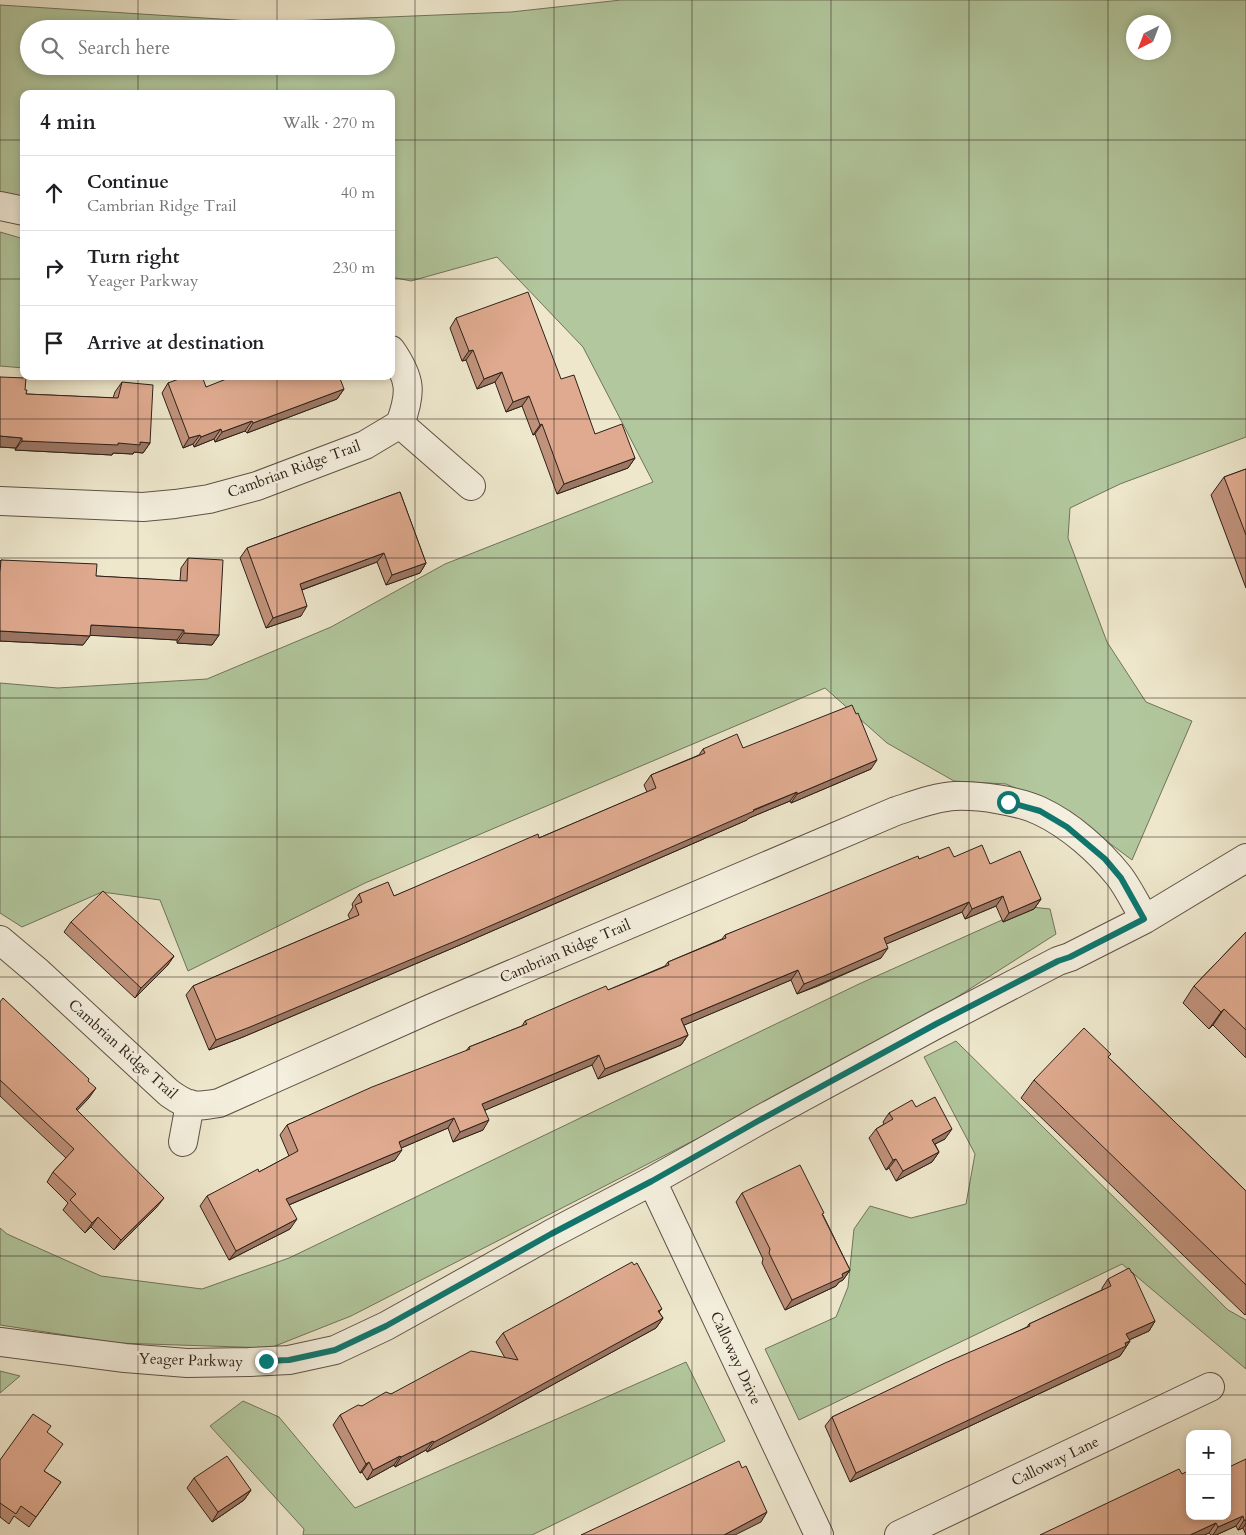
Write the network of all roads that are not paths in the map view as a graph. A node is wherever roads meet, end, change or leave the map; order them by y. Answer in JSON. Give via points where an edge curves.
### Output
{"nodes":[{"id":1,"x":0,"y":206,"type":"edge"},
{"id":2,"x":20,"y":210,"type":"edge"},
{"id":3,"x":395,"y":356,"type":"edge"},
{"id":4,"x":400,"y":424,"type":"junction"},
{"id":5,"x":471,"y":486,"type":"dead end"},
{"id":6,"x":0,"y":501,"type":"edge"},
{"id":7,"x":1246,"y":858,"type":"edge"},
{"id":8,"x":1144,"y":919,"type":"junction"},
{"id":9,"x":0,"y":940,"type":"edge"},
{"id":10,"x":190,"y":1104,"type":"junction"},
{"id":11,"x":183,"y":1142,"type":"dead end"},
{"id":12,"x":652,"y":1181,"type":"junction"},
{"id":13,"x":0,"y":1342,"type":"edge"},
{"id":14,"x":1210,"y":1387,"type":"dead end"},
{"id":15,"x":819,"y":1535,"type":"edge"},
{"id":16,"x":899,"y":1535,"type":"edge"}],
"edges":[{"from":1,"to":2,"type":"street"},
{"from":3,"to":4,"type":"street","via":[[407,380],[408,404]]},
{"from":4,"to":5,"type":"street"},
{"from":4,"to":6,"type":"street","name":"Cambrian Ridge Trail","via":[[365,445],[257,486],[209,499],[143,507]]},
{"from":7,"to":8,"type":"street","name":"Yeager Parkway"},
{"from":8,"to":10,"type":"street","name":"Cambrian Ridge Trail","via":[[1121,878],[1105,859],[1067,827],[1040,811],[978,796],[925,801],[432,1008],[219,1103]]},
{"from":8,"to":12,"type":"street","name":"Yeager Parkway","via":[[936,1024]]},
{"from":9,"to":10,"type":"street","name":"Cambrian Ridge Trail","via":[[169,1093]]},
{"from":10,"to":11,"type":"street"},
{"from":12,"to":13,"type":"street","name":"Yeager Parkway","via":[[386,1326],[335,1350],[289,1360],[187,1363]]},
{"from":12,"to":15,"type":"street","name":"Calloway Drive"},
{"from":14,"to":16,"type":"street","name":"Calloway Lane"}]}
